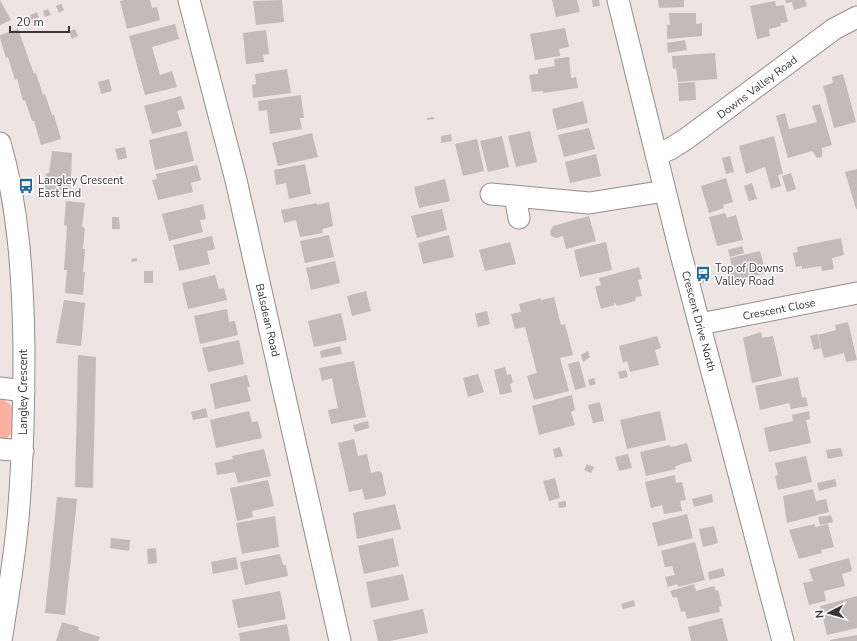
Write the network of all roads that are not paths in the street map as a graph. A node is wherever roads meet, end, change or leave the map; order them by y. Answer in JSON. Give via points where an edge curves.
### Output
{"nodes":[{"id":1,"x":189,"y":0,"type":"edge"},
{"id":2,"x":618,"y":0,"type":"edge"},
{"id":3,"x":857,"y":17,"type":"edge"},
{"id":4,"x":0,"y":143,"type":"edge"},
{"id":5,"x":656,"y":155,"type":"junction"},
{"id":6,"x":665,"y":191,"type":"junction"},
{"id":7,"x":492,"y":194,"type":"dead end"},
{"id":8,"x":515,"y":196,"type":"junction"},
{"id":9,"x":519,"y":218,"type":"dead end"},
{"id":10,"x":857,"y":293,"type":"edge"},
{"id":11,"x":700,"y":324,"type":"junction"},
{"id":12,"x":0,"y":388,"type":"edge"},
{"id":13,"x":24,"y":391,"type":"junction"},
{"id":14,"x":0,"y":448,"type":"edge"},
{"id":15,"x":23,"y":451,"type":"junction"},
{"id":16,"x":2,"y":629,"type":"edge"},
{"id":17,"x":340,"y":641,"type":"edge"},
{"id":18,"x":783,"y":641,"type":"edge"}],
"edges":[{"from":1,"to":17,"type":"street","name":"Balsdean Road","via":[[238,187]]},
{"from":2,"to":5,"type":"street","name":"Crescent Drive North"},
{"from":3,"to":5,"type":"street","name":"Downs Valley Road","via":[[834,29],[686,139]]},
{"from":4,"to":13,"type":"street","name":"Langley Crescent","via":[[13,203],[22,280]]},
{"from":5,"to":6,"type":"street","name":"Crescent Drive North"},
{"from":6,"to":8,"type":"street","via":[[589,203]]},
{"from":6,"to":11,"type":"street","name":"Crescent Drive North"},
{"from":7,"to":8,"type":"street"},
{"from":8,"to":9,"type":"street"},
{"from":10,"to":11,"type":"street","name":"Crescent Close"},
{"from":11,"to":18,"type":"street","name":"Crescent Drive North"},
{"from":12,"to":13,"type":"street"},
{"from":13,"to":15,"type":"street","name":"Langley Crescent"},
{"from":14,"to":15,"type":"street"},
{"from":15,"to":16,"type":"street","name":"Langley Crescent","via":[[13,564]]}]}
